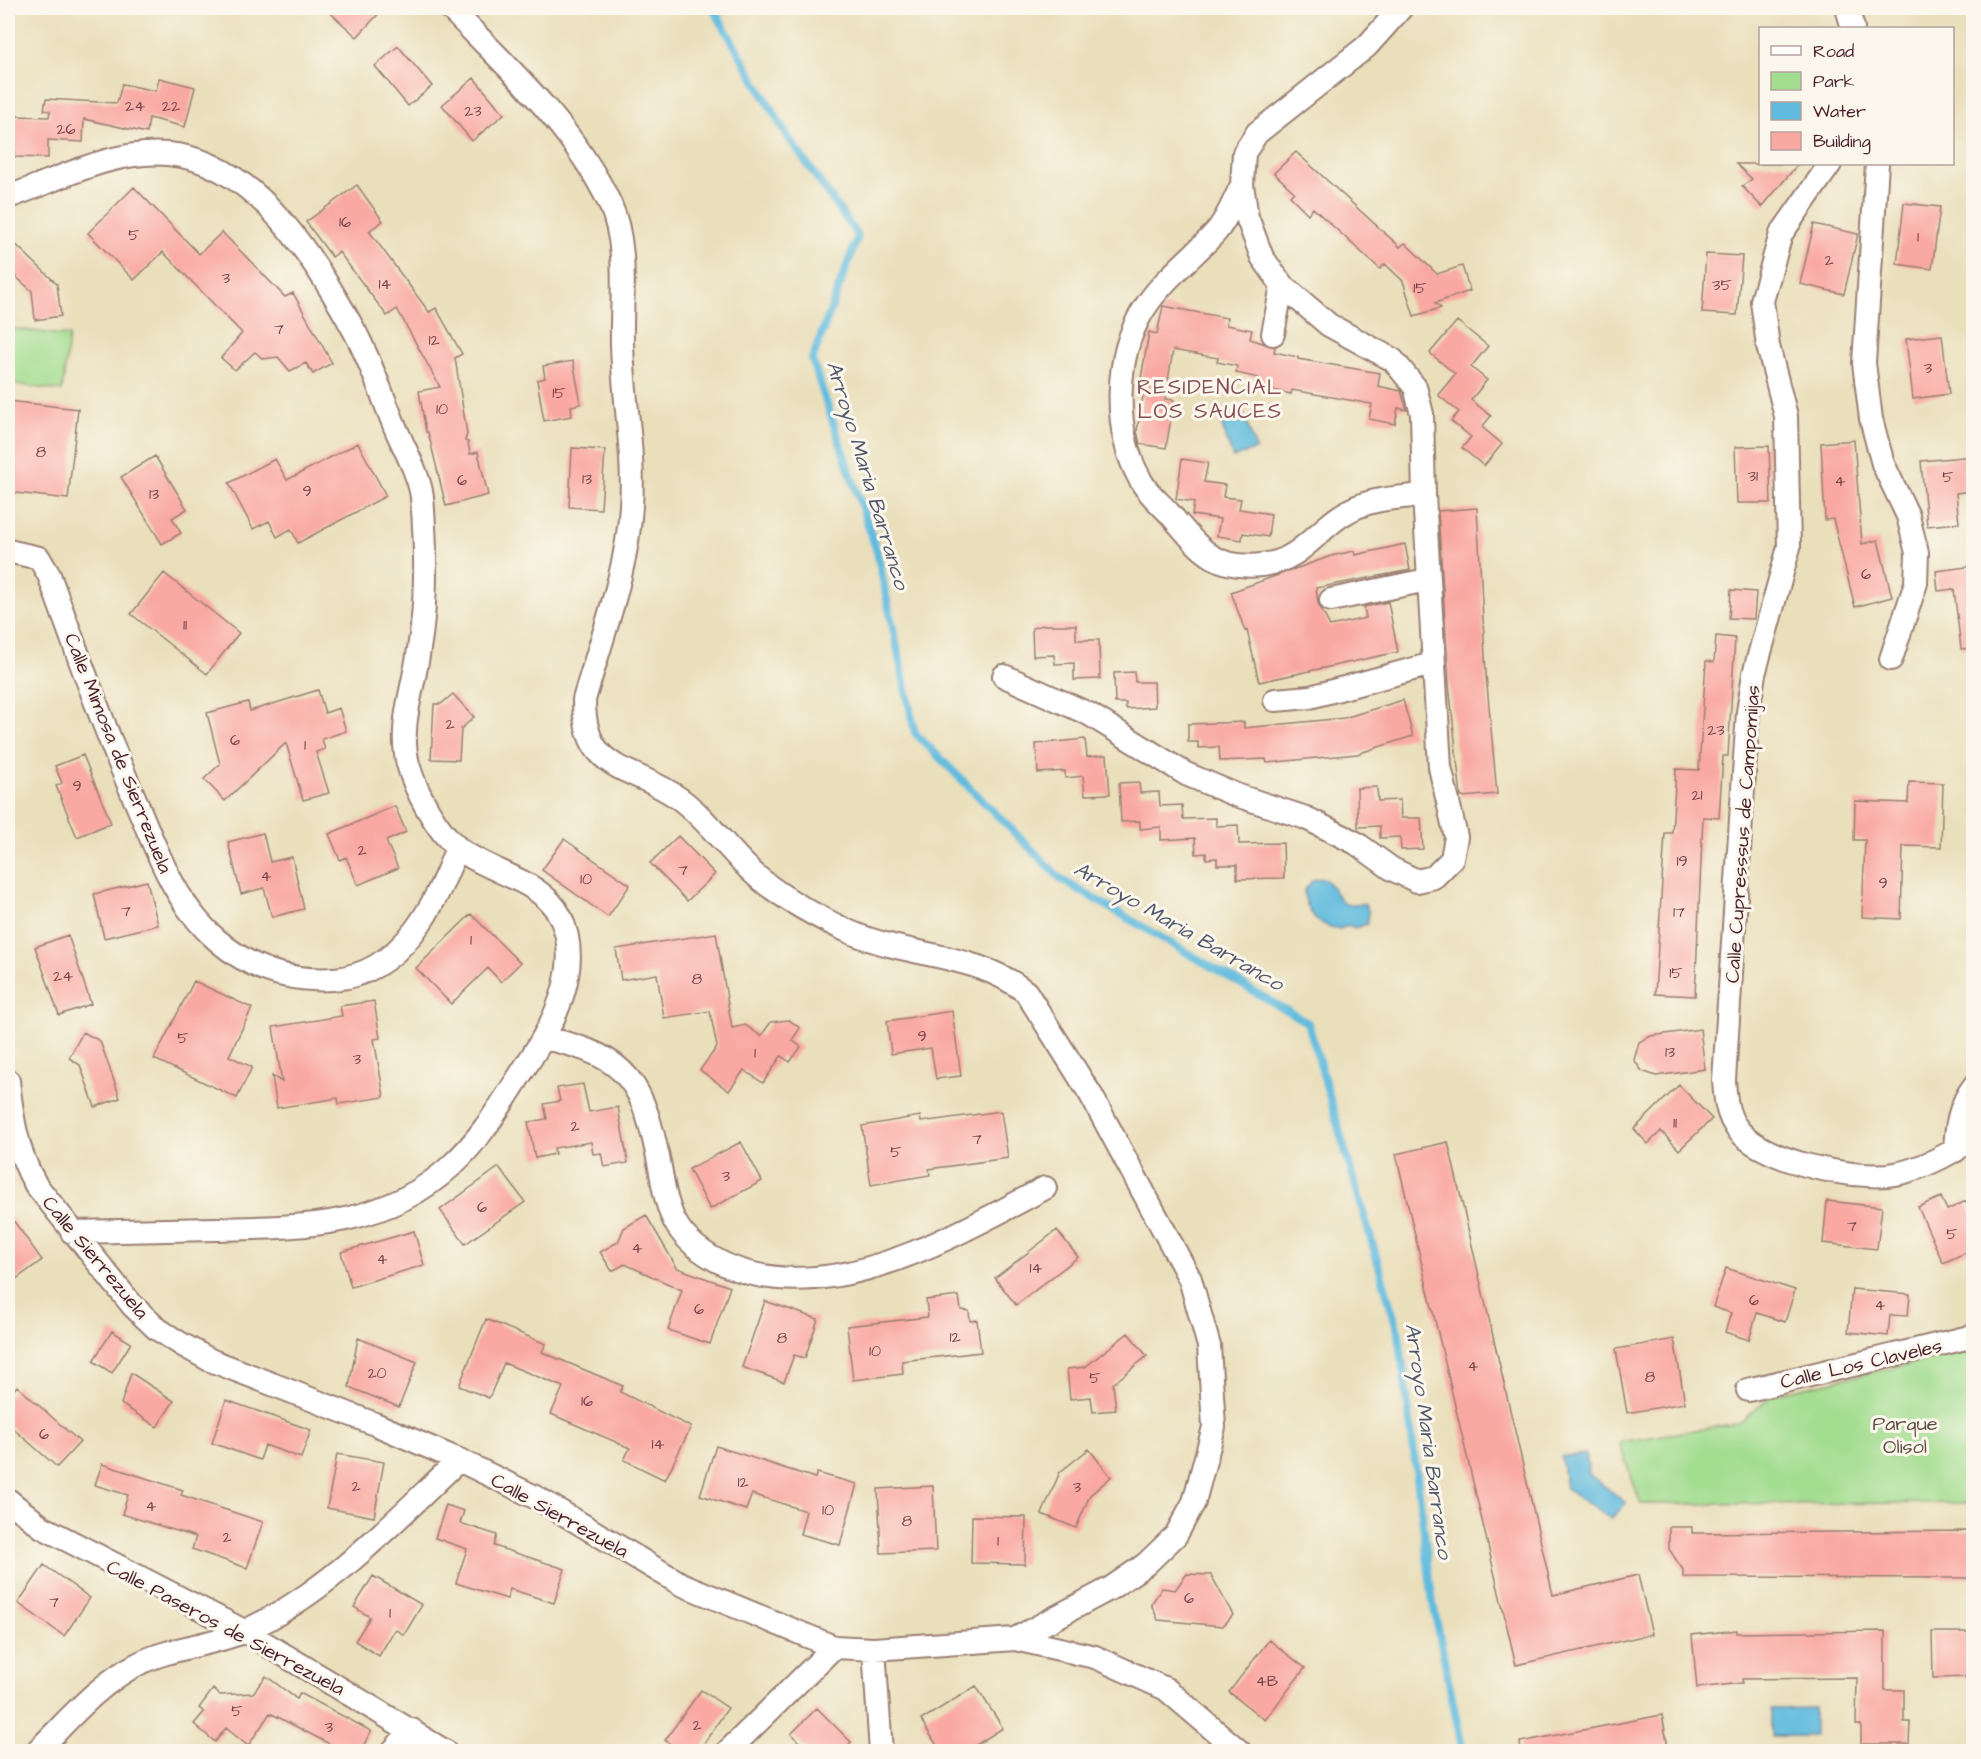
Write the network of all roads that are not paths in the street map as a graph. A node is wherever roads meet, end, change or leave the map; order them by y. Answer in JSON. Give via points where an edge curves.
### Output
{"nodes":[{"id":1,"x":450,"y":8,"type":"edge"},
{"id":2,"x":1401,"y":8,"type":"edge"},
{"id":3,"x":1847,"y":8,"type":"edge"},
{"id":4,"x":1853,"y":27,"type":"edge"},
{"id":5,"x":1829,"y":165,"type":"edge"},
{"id":6,"x":1877,"y":165,"type":"edge"},
{"id":7,"x":1242,"y":185,"type":"junction"},
{"id":8,"x":8,"y":194,"type":"edge"},
{"id":9,"x":1282,"y":285,"type":"junction"},
{"id":10,"x":1273,"y":334,"type":"dead end"},
{"id":11,"x":1425,"y":495,"type":"junction"},
{"id":12,"x":8,"y":551,"type":"edge"},
{"id":13,"x":1427,"y":580,"type":"junction"},
{"id":14,"x":1331,"y":600,"type":"dead end"},
{"id":15,"x":1891,"y":659,"type":"dead end"},
{"id":16,"x":1432,"y":664,"type":"junction"},
{"id":17,"x":1004,"y":676,"type":"dead end"},
{"id":18,"x":1275,"y":700,"type":"dead end"},
{"id":19,"x":457,"y":847,"type":"junction"},
{"id":20,"x":544,"y":1038,"type":"junction"},
{"id":21,"x":8,"y":1081,"type":"edge"},
{"id":22,"x":1974,"y":1086,"type":"edge"},
{"id":23,"x":1974,"y":1138,"type":"edge"},
{"id":24,"x":1955,"y":1151,"type":"junction"},
{"id":25,"x":1045,"y":1188,"type":"dead end"},
{"id":26,"x":72,"y":1232,"type":"junction"},
{"id":27,"x":1974,"y":1336,"type":"edge"},
{"id":28,"x":1748,"y":1390,"type":"dead end"},
{"id":29,"x":459,"y":1460,"type":"junction"},
{"id":30,"x":8,"y":1500,"type":"edge"},
{"id":31,"x":243,"y":1631,"type":"junction"},
{"id":32,"x":1016,"y":1639,"type":"junction"},
{"id":33,"x":834,"y":1647,"type":"junction"},
{"id":34,"x":874,"y":1649,"type":"junction"},
{"id":35,"x":412,"y":1730,"type":"junction"},
{"id":36,"x":36,"y":1752,"type":"edge"},
{"id":37,"x":392,"y":1752,"type":"edge"},
{"id":38,"x":446,"y":1752,"type":"edge"},
{"id":39,"x":727,"y":1752,"type":"edge"},
{"id":40,"x":881,"y":1752,"type":"edge"},
{"id":41,"x":1240,"y":1752,"type":"edge"}],
"edges":[{"from":1,"to":32,"type":"street","via":[[571,137],[610,205],[618,228],[631,503],[624,563],[584,700],[590,744],[606,760],[678,797],[759,878],[818,916],[886,945],[994,972],[1026,992],[1090,1095],[1190,1279],[1209,1346],[1214,1427],[1194,1502],[1176,1535],[1146,1564],[1111,1588]]},
{"from":2,"to":7,"type":"street","via":[[1367,46],[1257,133],[1244,153]]},
{"from":3,"to":4,"type":"street"},
{"from":5,"to":24,"type":"street","name":"Calle Cupresssus de Campomijas","via":[[1781,234],[1762,301],[1768,346],[1786,416],[1789,547],[1754,674],[1748,712],[1724,1080],[1726,1102],[1734,1124],[1746,1137],[1802,1164],[1858,1176],[1894,1174]]},
{"from":6,"to":15,"type":"street","via":[[1864,363],[1882,464],[1908,516],[1917,553],[1916,583]]},
{"from":7,"to":9,"type":"street","via":[[1246,218],[1262,257]]},
{"from":7,"to":11,"type":"street","via":[[1217,231],[1144,309],[1130,340],[1122,376],[1120,418],[1127,450],[1140,481],[1202,551],[1228,565],[1265,565],[1296,553],[1341,515],[1373,500]]},
{"from":8,"to":19,"type":"street","via":[[123,156],[169,153],[212,164],[254,191],[291,229],[356,334],[422,492],[424,606],[405,739],[408,763],[425,807]]},
{"from":9,"to":10,"type":"street"},
{"from":9,"to":11,"type":"street","via":[[1329,325],[1393,360],[1415,387],[1422,414]]},
{"from":11,"to":13,"type":"street"},
{"from":12,"to":19,"type":"street","name":"Calle Mimosa de Sierrezuela","via":[[39,558],[49,575],[110,740],[167,874],[202,924],[244,961],[279,976],[312,980],[345,978],[377,966],[424,919],[442,889]]},
{"from":13,"to":14,"type":"street"},
{"from":13,"to":16,"type":"street"},
{"from":16,"to":17,"type":"street","via":[[1440,767],[1456,837],[1452,860],[1434,878],[1417,881],[1306,818],[1186,774],[1089,714]]},
{"from":16,"to":18,"type":"street","via":[[1310,697]]},
{"from":19,"to":20,"type":"street","via":[[549,898],[561,918],[569,965],[564,992]]},
{"from":20,"to":25,"type":"street","via":[[608,1059],[629,1076],[651,1126],[674,1221],[709,1258],[738,1270],[794,1277],[835,1276],[868,1269],[935,1245]]},
{"from":20,"to":26,"type":"street","via":[[474,1142],[451,1167],[394,1203],[347,1219],[305,1227]]},
{"from":21,"to":26,"type":"street","name":"Calle Sierrezuela","via":[[24,1165]]},
{"from":22,"to":24,"type":"street","via":[[1960,1110]]},
{"from":23,"to":24,"type":"street","name":"Calle Cupresssus de Campomijas"},
{"from":26,"to":29,"type":"street","name":"Calle Sierrezuela","via":[[132,1305],[156,1328],[181,1344],[210,1360]]},
{"from":27,"to":28,"type":"street","name":"Calle Los Claveles"},
{"from":29,"to":31,"type":"street","via":[[337,1573]]},
{"from":29,"to":33,"type":"street","name":"Calle Sierrezuela","via":[[539,1500],[681,1584]]},
{"from":30,"to":31,"type":"street","name":"Calle Paseros de Sierrezuela","via":[[42,1527]]},
{"from":31,"to":35,"type":"street","name":"Calle Paseros de Sierrezuela"},
{"from":31,"to":36,"type":"street","via":[[175,1649],[136,1665],[106,1684]]},
{"from":32,"to":34,"type":"street","name":"Calle Sierrezuela"},
{"from":32,"to":41,"type":"street","name":"Calle Sierrezuela","via":[[1095,1657],[1166,1689]]},
{"from":33,"to":34,"type":"street","name":"Calle Sierrezuela"},
{"from":33,"to":39,"type":"street"},
{"from":34,"to":40,"type":"street"},
{"from":35,"to":37,"type":"street"},
{"from":35,"to":38,"type":"street","name":"Calle Paseros de Sierrezuela"}]}
